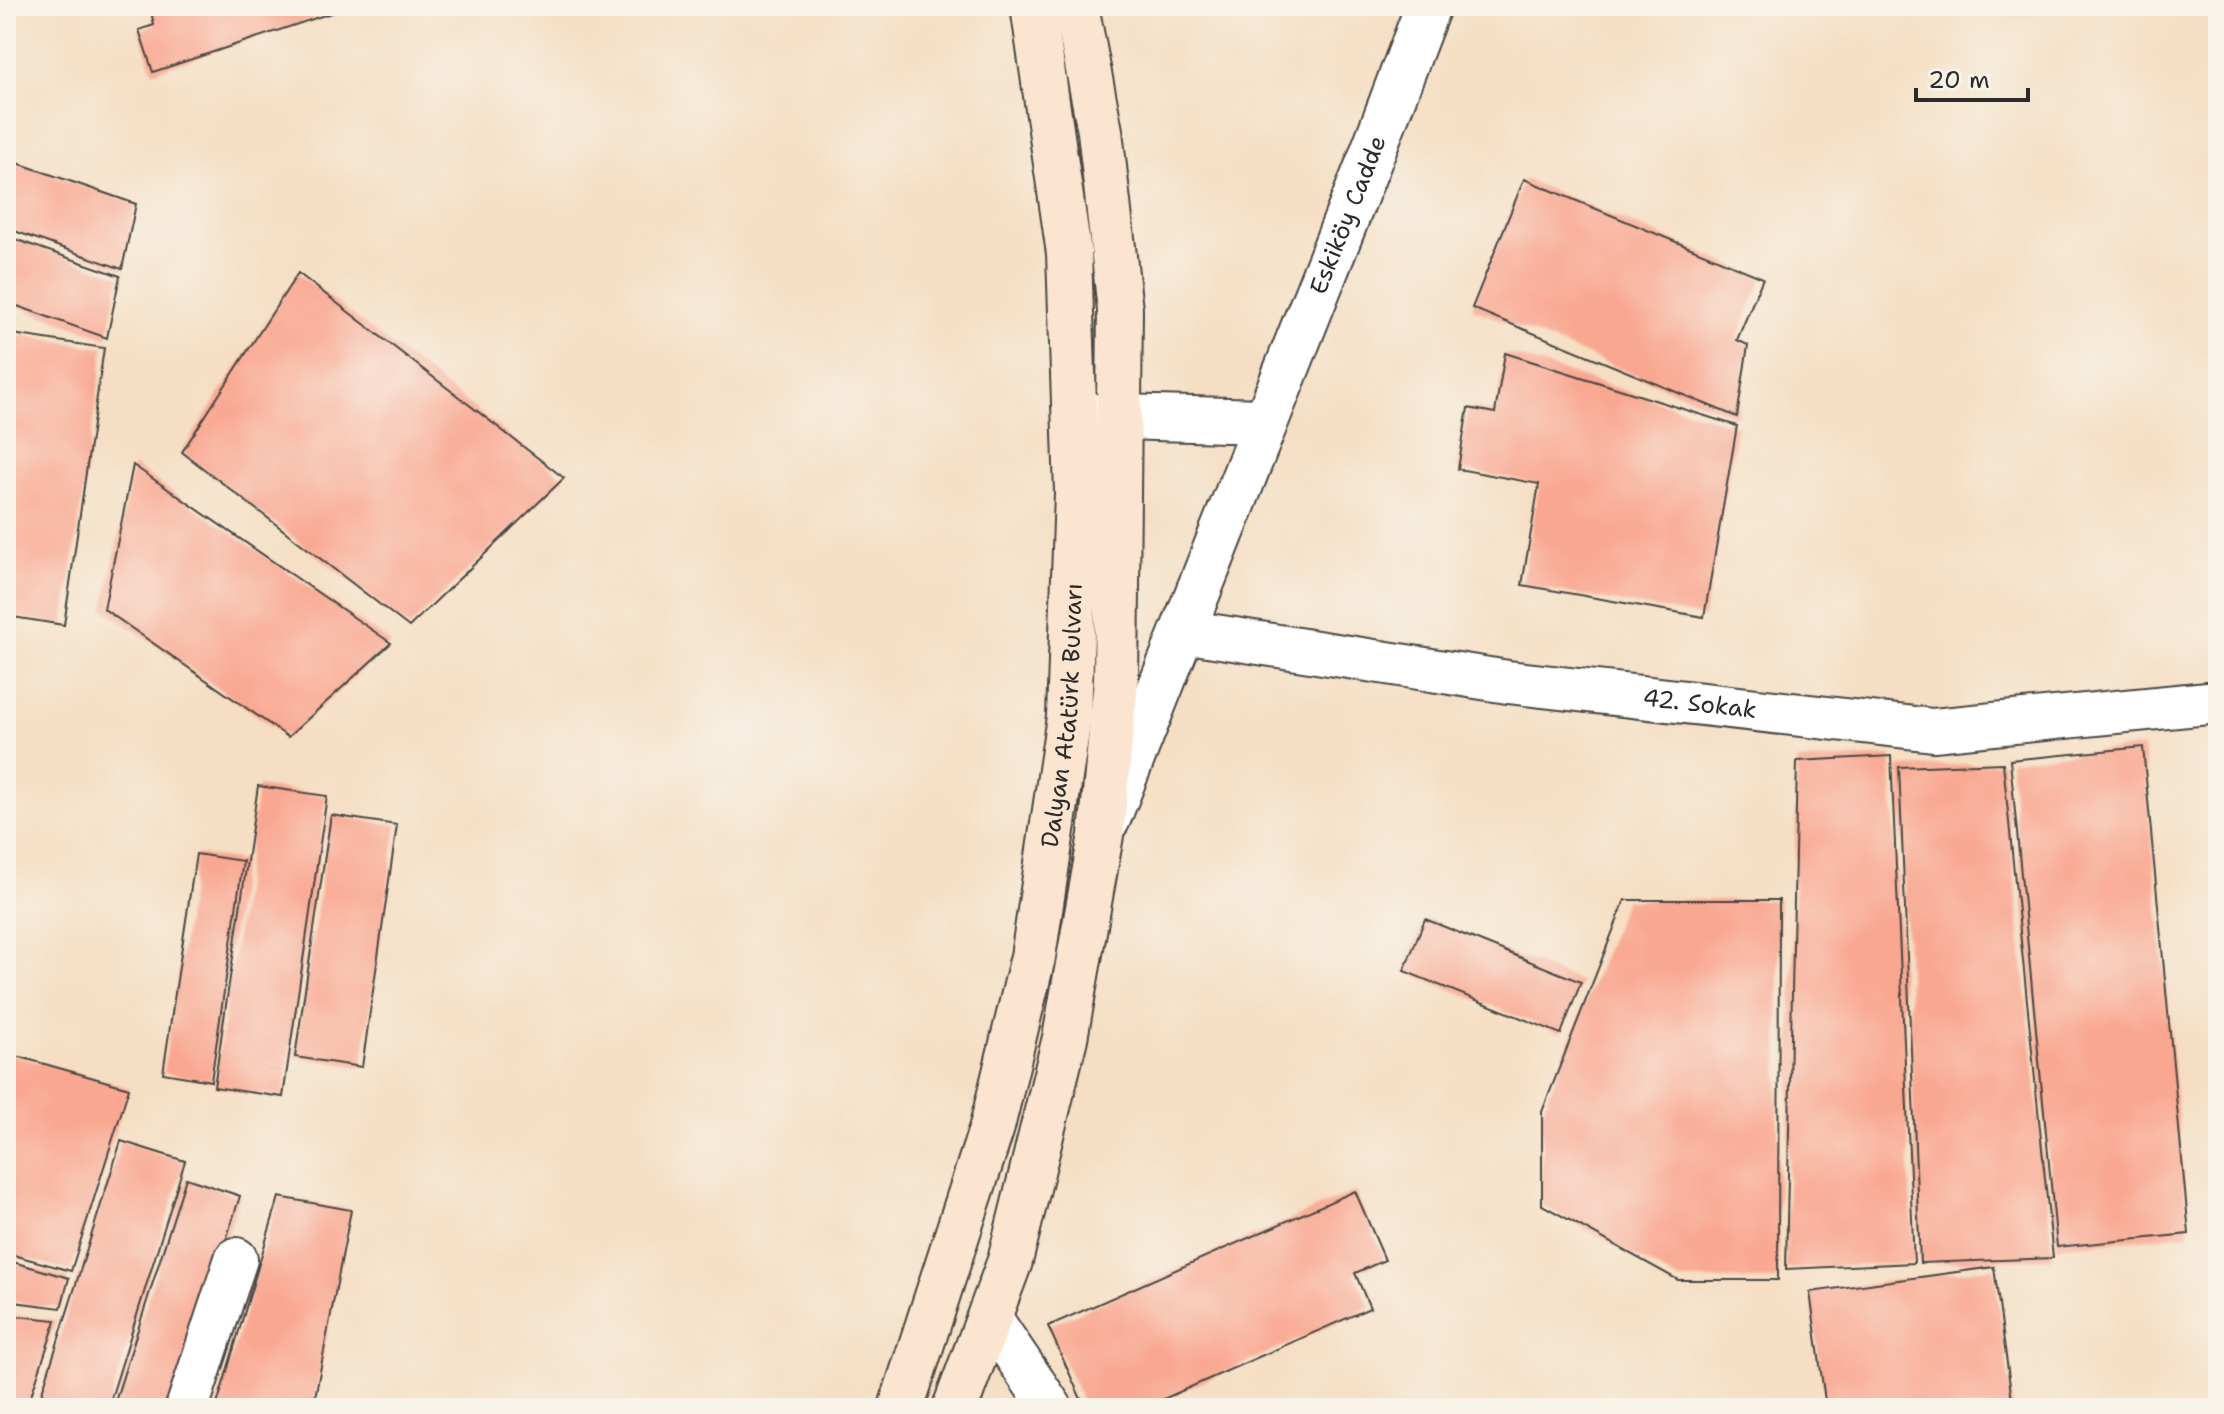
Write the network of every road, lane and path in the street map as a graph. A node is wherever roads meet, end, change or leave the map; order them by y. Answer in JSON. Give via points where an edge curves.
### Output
{"nodes":[{"id":1,"x":1033,"y":6,"type":"edge"},
{"id":2,"x":1076,"y":6,"type":"edge"},
{"id":3,"x":1428,"y":6,"type":"edge"},
{"id":4,"x":1075,"y":416,"type":"junction"},
{"id":5,"x":1120,"y":417,"type":"junction"},
{"id":6,"x":1264,"y":421,"type":"junction"},
{"id":7,"x":1183,"y":631,"type":"junction"},
{"id":8,"x":2218,"y":702,"type":"edge"},
{"id":9,"x":1101,"y":835,"type":"junction"},
{"id":10,"x":236,"y":1259,"type":"dead end"},
{"id":11,"x":989,"y":1316,"type":"junction"},
{"id":12,"x":187,"y":1408,"type":"edge"},
{"id":13,"x":901,"y":1408,"type":"edge"},
{"id":14,"x":955,"y":1408,"type":"edge"},
{"id":15,"x":1051,"y":1408,"type":"edge"}],
"edges":[{"from":1,"to":4,"type":"main road","name":"Dalyan Atatürk Bulvarı","via":[[1069,253]]},
{"from":2,"to":5,"type":"main road","name":"Dalyan Atatürk Bulvarı","via":[[1100,131],[1118,295]]},
{"from":3,"to":6,"type":"street","name":"Eskiköy Cadde"},
{"from":4,"to":5,"type":"street"},
{"from":4,"to":13,"type":"main road","name":"Dalyan Atatürk Bulvarı","via":[[1069,717],[1033,957],[992,1127]]},
{"from":5,"to":6,"type":"street"},
{"from":5,"to":9,"type":"main road","name":"Dalyan Atatürk Bulvarı","via":[[1116,681]]},
{"from":6,"to":7,"type":"street","name":"Eskiköy Cadde"},
{"from":7,"to":8,"type":"street","name":"42. Sokak","via":[[1508,682],[1933,730]]},
{"from":7,"to":9,"type":"street","name":"Eskiköy Cadde"},
{"from":9,"to":11,"type":"main road","name":"Dalyan Atatürk Bulvarı","via":[[1065,1038],[1010,1261]]},
{"from":10,"to":12,"type":"street"},
{"from":11,"to":14,"type":"main road","name":"Dalyan Atatürk Bulvarı"},
{"from":11,"to":15,"type":"street"}]}
